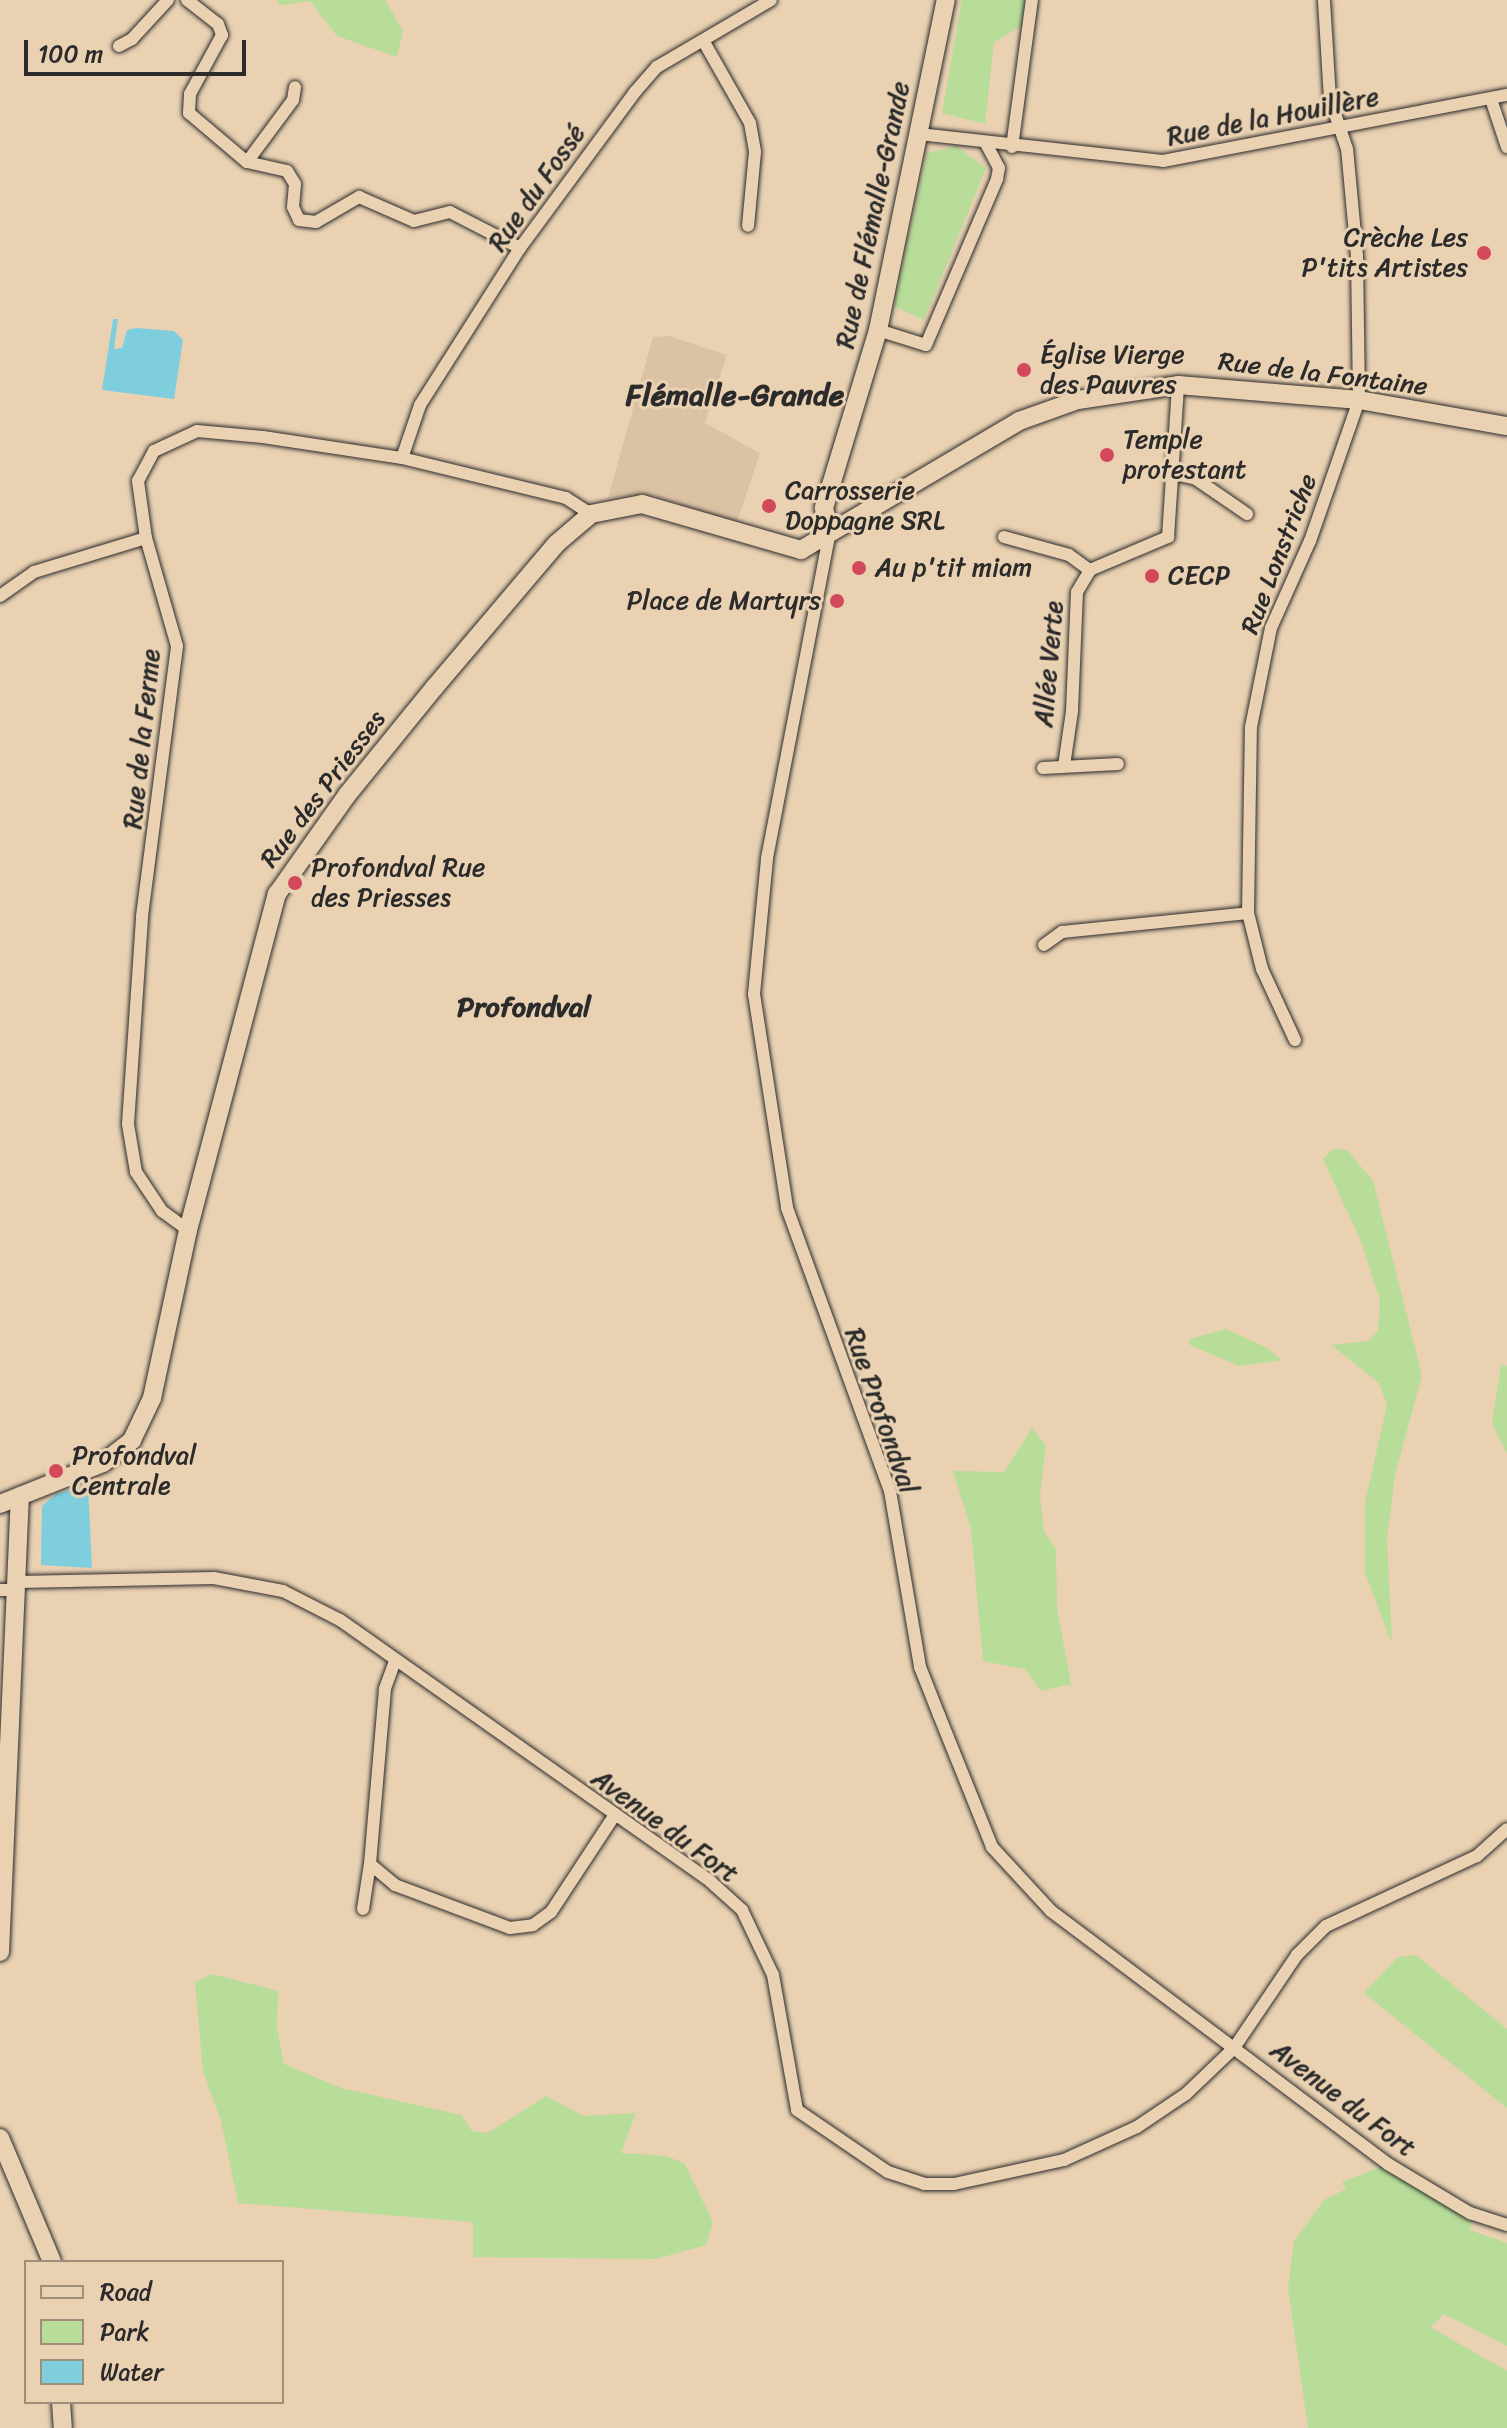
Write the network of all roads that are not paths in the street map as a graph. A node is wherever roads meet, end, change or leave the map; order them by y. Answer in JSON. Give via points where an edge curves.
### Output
{"nodes":[{"id":1,"x":168,"y":0,"type":"edge"},
{"id":2,"x":187,"y":0,"type":"edge"},
{"id":3,"x":771,"y":0,"type":"edge"},
{"id":4,"x":946,"y":0,"type":"edge"},
{"id":5,"x":1032,"y":0,"type":"edge"},
{"id":6,"x":1324,"y":0,"type":"edge"},
{"id":7,"x":704,"y":42,"type":"junction"},
{"id":8,"x":119,"y":46,"type":"dead end"},
{"id":9,"x":295,"y":87,"type":"dead end"},
{"id":10,"x":1507,"y":95,"type":"edge"},
{"id":11,"x":1491,"y":99,"type":"junction"},
{"id":12,"x":1340,"y":126,"type":"junction"},
{"id":13,"x":919,"y":134,"type":"junction"},
{"id":14,"x":986,"y":144,"type":"junction"},
{"id":15,"x":1012,"y":147,"type":"junction"},
{"id":16,"x":1507,"y":147,"type":"edge"},
{"id":17,"x":247,"y":162,"type":"junction"},
{"id":18,"x":748,"y":226,"type":"dead end"},
{"id":19,"x":520,"y":248,"type":"junction"},
{"id":20,"x":878,"y":330,"type":"junction"},
{"id":21,"x":1178,"y":385,"type":"junction"},
{"id":22,"x":1359,"y":400,"type":"junction"},
{"id":23,"x":1507,"y":426,"type":"edge"},
{"id":24,"x":402,"y":458,"type":"junction"},
{"id":25,"x":1175,"y":474,"type":"junction"},
{"id":26,"x":591,"y":514,"type":"junction"},
{"id":27,"x":1247,"y":514,"type":"dead end"},
{"id":28,"x":830,"y":531,"type":"junction"},
{"id":29,"x":1004,"y":537,"type":"dead end"},
{"id":30,"x":146,"y":538,"type":"junction"},
{"id":31,"x":1090,"y":570,"type":"junction"},
{"id":32,"x":0,"y":596,"type":"edge"},
{"id":33,"x":1118,"y":764,"type":"dead end"},
{"id":34,"x":1064,"y":766,"type":"junction"},
{"id":35,"x":1043,"y":768,"type":"dead end"},
{"id":36,"x":1248,"y":913,"type":"junction"},
{"id":37,"x":1044,"y":945,"type":"dead end"},
{"id":38,"x":1295,"y":1040,"type":"dead end"},
{"id":39,"x":188,"y":1230,"type":"junction"},
{"id":40,"x":20,"y":1496,"type":"junction"},
{"id":41,"x":0,"y":1504,"type":"edge"},
{"id":42,"x":12,"y":1587,"type":"edge"},
{"id":43,"x":395,"y":1661,"type":"junction"},
{"id":44,"x":614,"y":1816,"type":"junction"},
{"id":45,"x":1507,"y":1829,"type":"edge"},
{"id":46,"x":370,"y":1864,"type":"junction"},
{"id":47,"x":363,"y":1909,"type":"dead end"},
{"id":48,"x":0,"y":1952,"type":"edge"},
{"id":49,"x":1234,"y":2048,"type":"junction"},
{"id":50,"x":0,"y":2138,"type":"edge"},
{"id":51,"x":1507,"y":2225,"type":"edge"},
{"id":52,"x":51,"y":2260,"type":"edge"},
{"id":53,"x":61,"y":2404,"type":"edge"},
{"id":54,"x":63,"y":2428,"type":"edge"}],
"edges":[{"from":1,"to":8,"type":"street"},
{"from":2,"to":17,"type":"street","via":[[218,24],[222,35],[190,94],[189,113]]},
{"from":3,"to":7,"type":"street","name":"Rue du Fossé"},
{"from":4,"to":13,"type":"street","name":"Rue de Flémalle-Grande"},
{"from":5,"to":15,"type":"street"},
{"from":6,"to":12,"type":"street","name":"Rue Lonstriche","via":[[1330,99]]},
{"from":7,"to":18,"type":"street","via":[[750,123],[755,152]]},
{"from":7,"to":19,"type":"street","name":"Rue du Fossé","via":[[657,67]]},
{"from":9,"to":17,"type":"street","via":[[293,100]]},
{"from":10,"to":11,"type":"street","name":"Rue de la Houillère"},
{"from":11,"to":12,"type":"street","name":"Rue de la Houillère"},
{"from":11,"to":16,"type":"street"},
{"from":12,"to":15,"type":"street","name":"Rue de la Houillère","via":[[1163,161]]},
{"from":12,"to":22,"type":"street","name":"Rue Lonstriche","via":[[1357,256]]},
{"from":13,"to":14,"type":"street","name":"Rue de la Houillère"},
{"from":13,"to":20,"type":"street","name":"Rue de Flémalle-Grande"},
{"from":14,"to":15,"type":"street","name":"Rue de la Houillère"},
{"from":14,"to":20,"type":"street","via":[[999,168],[997,179],[926,345]]},
{"from":17,"to":19,"type":"street","via":[[289,174],[295,184],[293,212],[304,222],[316,222],[359,197],[414,221],[450,212]]},
{"from":19,"to":24,"type":"street","name":"Rue du Fossé","via":[[420,405]]},
{"from":20,"to":28,"type":"street","name":"Rue de Flémalle-Grande","via":[[829,487],[824,508]]},
{"from":21,"to":22,"type":"street","name":"Rue de la Fontaine"},
{"from":21,"to":25,"type":"street","name":"Allée Verte"},
{"from":21,"to":28,"type":"street","name":"Rue de la Fontaine","via":[[1078,400],[1019,421]]},
{"from":22,"to":23,"type":"street","name":"Rue de la Fontaine"},
{"from":22,"to":36,"type":"street","name":"Rue Lonstriche","via":[[1310,541],[1268,639],[1251,727]]},
{"from":24,"to":26,"type":"street","name":"Rue de la Ferme","via":[[566,498]]},
{"from":24,"to":30,"type":"street","name":"Rue de la Ferme","via":[[197,431],[154,451],[138,481]]},
{"from":25,"to":27,"type":"street","via":[[1196,479]]},
{"from":25,"to":31,"type":"street","name":"Allée Verte","via":[[1168,537]]},
{"from":26,"to":28,"type":"street","name":"Rue des Priesses","via":[[642,504],[801,550]]},
{"from":26,"to":39,"type":"street","name":"Rue des Priesses","via":[[556,544],[434,688],[284,878],[259,948]]},
{"from":28,"to":49,"type":"street","name":"Rue Profondval","via":[[767,859],[754,994],[760,1059],[799,1252],[890,1491],[920,1667],[992,1847],[1015,1879]]},
{"from":29,"to":31,"type":"street","name":"Allée Verte","via":[[1069,555]]},
{"from":30,"to":32,"type":"street","via":[[34,572]]},
{"from":30,"to":39,"type":"street","name":"Rue de la Ferme","via":[[177,646],[142,916],[128,1124],[136,1172],[162,1211]]},
{"from":31,"to":34,"type":"street","name":"Allée Verte","via":[[1077,592]]},
{"from":33,"to":34,"type":"street","name":"Allée Verte"},
{"from":34,"to":35,"type":"street","name":"Allée Verte"},
{"from":36,"to":37,"type":"street","via":[[1062,932]]},
{"from":36,"to":38,"type":"street","name":"Rue Lonstriche","via":[[1262,969]]},
{"from":39,"to":40,"type":"street","name":"Rue des Priesses","via":[[152,1398],[132,1440],[103,1463]]},
{"from":40,"to":41,"type":"street","name":"Rue des Priesses"},
{"from":40,"to":42,"type":"street"},
{"from":42,"to":43,"type":"street","name":"Avenue du Fort","via":[[214,1578],[283,1591],[340,1620]]},
{"from":42,"to":48,"type":"street"},
{"from":43,"to":44,"type":"street","name":"Avenue du Fort"},
{"from":43,"to":46,"type":"street","via":[[385,1689]]},
{"from":44,"to":46,"type":"street","via":[[551,1912],[533,1925],[510,1928],[409,1891]]},
{"from":44,"to":49,"type":"street","name":"Avenue du Fort","via":[[711,1882],[742,1910],[773,1975],[797,2110],[854,2153],[907,2180],[954,2184],[1064,2160],[1137,2127],[1186,2094]]},
{"from":45,"to":49,"type":"street","via":[[1477,1856],[1326,1926],[1297,1955]]},
{"from":46,"to":47,"type":"street"},
{"from":49,"to":51,"type":"street","name":"Avenue du Fort","via":[[1388,2164],[1470,2213]]},
{"from":50,"to":52,"type":"street"},
{"from":53,"to":54,"type":"street"}]}
